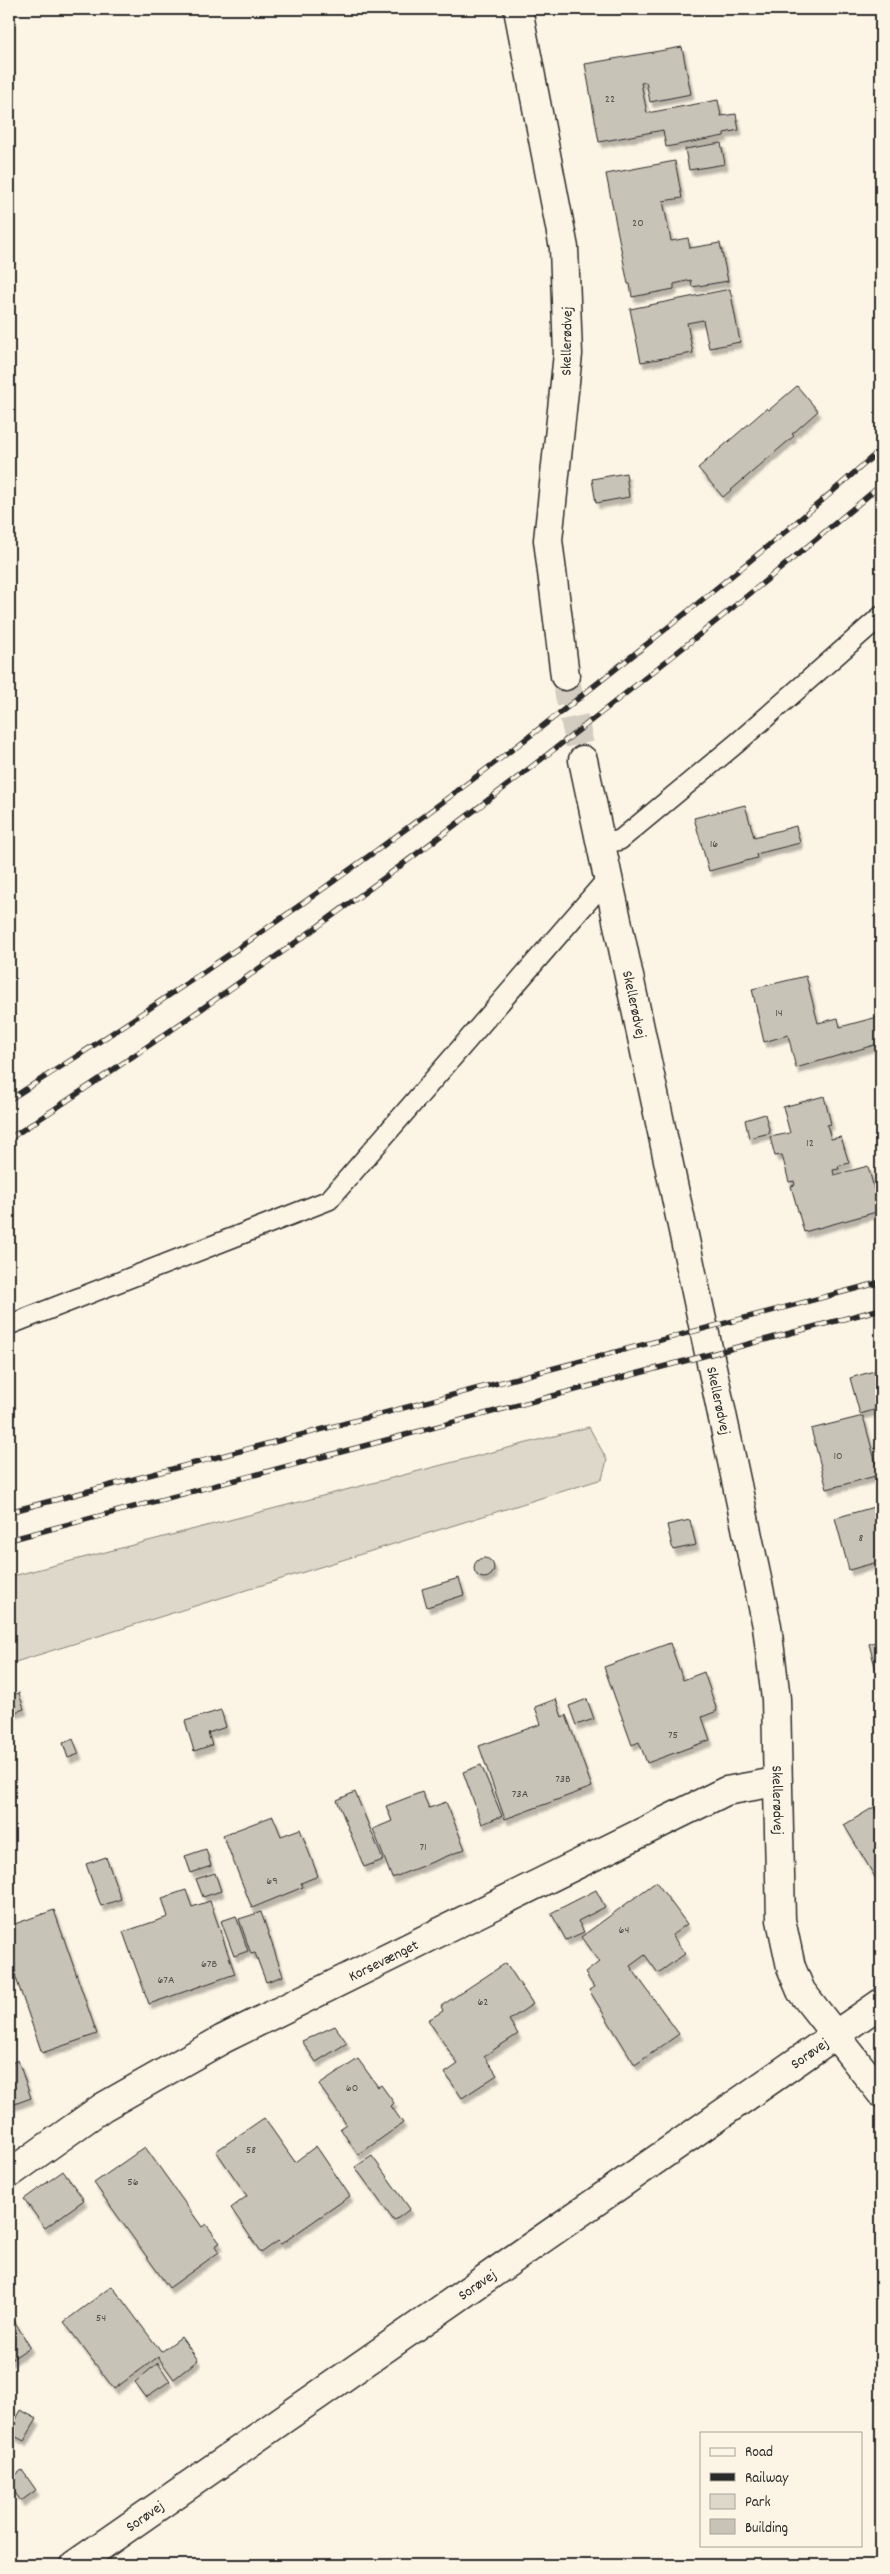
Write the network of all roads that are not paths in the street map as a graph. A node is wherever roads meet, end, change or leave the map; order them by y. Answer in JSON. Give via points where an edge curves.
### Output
{"nodes":[{"id":1,"x":518,"y":9,"type":"edge"},
{"id":2,"x":881,"y":616,"type":"edge"},
{"id":3,"x":565,"y":676,"type":"tunnel mouth"},
{"id":4,"x":582,"y":760,"type":"tunnel mouth"},
{"id":5,"x":599,"y":845,"type":"junction"},
{"id":6,"x":608,"y":878,"type":"junction"},
{"id":7,"x":9,"y":1325,"type":"edge"},
{"id":8,"x":776,"y":1782,"type":"junction"},
{"id":9,"x":881,"y":2003,"type":"edge"},
{"id":10,"x":836,"y":2034,"type":"junction"},
{"id":11,"x":881,"y":2093,"type":"edge"},
{"id":12,"x":9,"y":2174,"type":"edge"},
{"id":13,"x":74,"y":2565,"type":"edge"}],
"edges":[{"from":1,"to":3,"type":"street","name":"Skellerødvej","via":[[564,248],[568,354],[548,540]]},
{"from":2,"to":5,"type":"lane","via":[[620,840]]},
{"from":4,"to":5,"type":"street","name":"Skellerødvej"},
{"from":5,"to":6,"type":"street","name":"Skellerødvej"},
{"from":6,"to":7,"type":"lane","via":[[329,1200]]},
{"from":6,"to":8,"type":"street","name":"Skellerødvej","via":[[767,1626],[776,1699]]},
{"from":8,"to":10,"type":"street","name":"Skellerødvej","via":[[781,1920],[791,1967],[801,1991]]},
{"from":8,"to":12,"type":"street","name":"Korsevænget","via":[[726,1791],[223,2039],[103,2107]]},
{"from":9,"to":10,"type":"street","name":"Sorøvej"},
{"from":10,"to":11,"type":"street","name":"Skellerødvej"},
{"from":10,"to":13,"type":"street","name":"Sorøvej"}]}
